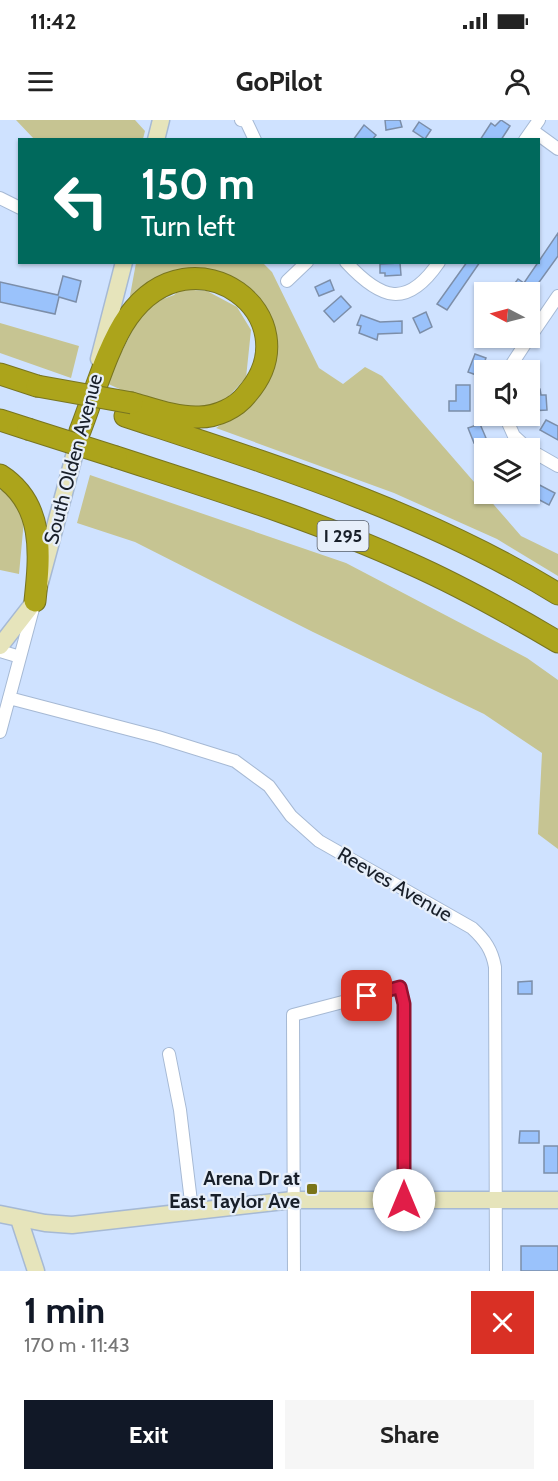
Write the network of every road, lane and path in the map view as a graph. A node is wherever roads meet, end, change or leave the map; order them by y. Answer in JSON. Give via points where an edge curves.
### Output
{"nodes":[{"id":1,"x":161,"y":120,"type":"edge"},
{"id":2,"x":245,"y":120,"type":"edge"},
{"id":3,"x":532,"y":130,"type":"edge"},
{"id":4,"x":156,"y":138,"type":"edge"},
{"id":5,"x":254,"y":138,"type":"edge"},
{"id":6,"x":558,"y":149,"type":"edge"},
{"id":7,"x":0,"y":198,"type":"edge"},
{"id":8,"x":18,"y":207,"type":"edge"},
{"id":9,"x":123,"y":264,"type":"edge"},
{"id":10,"x":305,"y":264,"type":"edge"},
{"id":11,"x":348,"y":264,"type":"edge"},
{"id":12,"x":438,"y":264,"type":"edge"},
{"id":13,"x":287,"y":281,"type":"dead end"},
{"id":14,"x":556,"y":304,"type":"edge"},
{"id":15,"x":540,"y":324,"type":"edge"},
{"id":16,"x":0,"y":374,"type":"edge"},
{"id":17,"x":129,"y":410,"type":"junction"},
{"id":18,"x":0,"y":420,"type":"edge"},
{"id":19,"x":80,"y":431,"type":"junction"},
{"id":20,"x":540,"y":456,"type":"edge"},
{"id":21,"x":558,"y":466,"type":"edge"},
{"id":22,"x":0,"y":475,"type":"edge"},
{"id":23,"x":558,"y":594,"type":"edge"},
{"id":24,"x":36,"y":601,"type":"junction"},
{"id":25,"x":558,"y":642,"type":"edge"},
{"id":26,"x":0,"y":646,"type":"edge"},
{"id":27,"x":0,"y":651,"type":"edge"},
{"id":28,"x":20,"y":657,"type":"junction"},
{"id":29,"x":0,"y":682,"type":"edge"},
{"id":30,"x":11,"y":694,"type":"junction"},
{"id":31,"x":0,"y":732,"type":"edge"},
{"id":32,"x":169,"y":1053,"type":"dead end"},
{"id":33,"x":293,"y":1200,"type":"junction"},
{"id":34,"x":404,"y":1200,"type":"junction"},
{"id":35,"x":558,"y":1200,"type":"edge"},
{"id":36,"x":495,"y":1201,"type":"junction"},
{"id":37,"x":192,"y":1210,"type":"junction"},
{"id":38,"x":0,"y":1214,"type":"edge"},
{"id":39,"x":19,"y":1219,"type":"junction"},
{"id":40,"x":36,"y":1271,"type":"edge"},
{"id":41,"x":294,"y":1271,"type":"edge"},
{"id":42,"x":496,"y":1271,"type":"edge"}],
"edges":[{"from":1,"to":4,"type":"main road"},
{"from":2,"to":5,"type":"street"},
{"from":3,"to":6,"type":"street"},
{"from":7,"to":8,"type":"street"},
{"from":9,"to":19,"type":"main road","name":"South Olden Avenue"},
{"from":10,"to":13,"type":"street"},
{"from":11,"to":12,"type":"street","via":[[374,289],[394,294],[416,289]]},
{"from":14,"to":15,"type":"street"},
{"from":16,"to":17,"type":"highway","number":"I 295","bridge":true},
{"from":17,"to":19,"type":"highway","via":[[200,417],[224,412],[244,398],[260,376],[266,352],[263,327],[251,304],[232,287],[205,278],[177,281],[151,294],[120,330]]},
{"from":17,"to":23,"type":"highway","number":"I 295","via":[[423,523]]},
{"from":18,"to":25,"type":"highway","number":"I 295","bridge":true,"via":[[353,539],[475,594]]},
{"from":19,"to":24,"type":"main road","name":"South Olden Avenue"},
{"from":20,"to":21,"type":"street"},
{"from":22,"to":24,"type":"highway","via":[[21,492],[34,515],[40,552]]},
{"from":24,"to":26,"type":"main road","name":"South Olden Avenue"},
{"from":24,"to":28,"type":"street"},
{"from":27,"to":28,"type":"street"},
{"from":28,"to":30,"type":"street"},
{"from":29,"to":30,"type":"street","name":"Reeves Avenue"},
{"from":30,"to":31,"type":"street"},
{"from":30,"to":36,"type":"street","name":"Reeves Avenue","via":[[243,765],[269,786],[291,816],[319,841],[472,928],[482,938],[495,967]]},
{"from":32,"to":37,"type":"street"},
{"from":33,"to":34,"type":"main road"},
{"from":33,"to":34,"type":"street","via":[[293,1015],[400,987],[404,1004]]},
{"from":33,"to":37,"type":"main road"},
{"from":33,"to":41,"type":"street"},
{"from":34,"to":36,"type":"main road"},
{"from":35,"to":36,"type":"main road"},
{"from":36,"to":42,"type":"street","name":"Reeves Avenue"},
{"from":37,"to":39,"type":"main road","via":[[94,1224]]},
{"from":38,"to":39,"type":"main road"},
{"from":39,"to":40,"type":"main road"}]}
